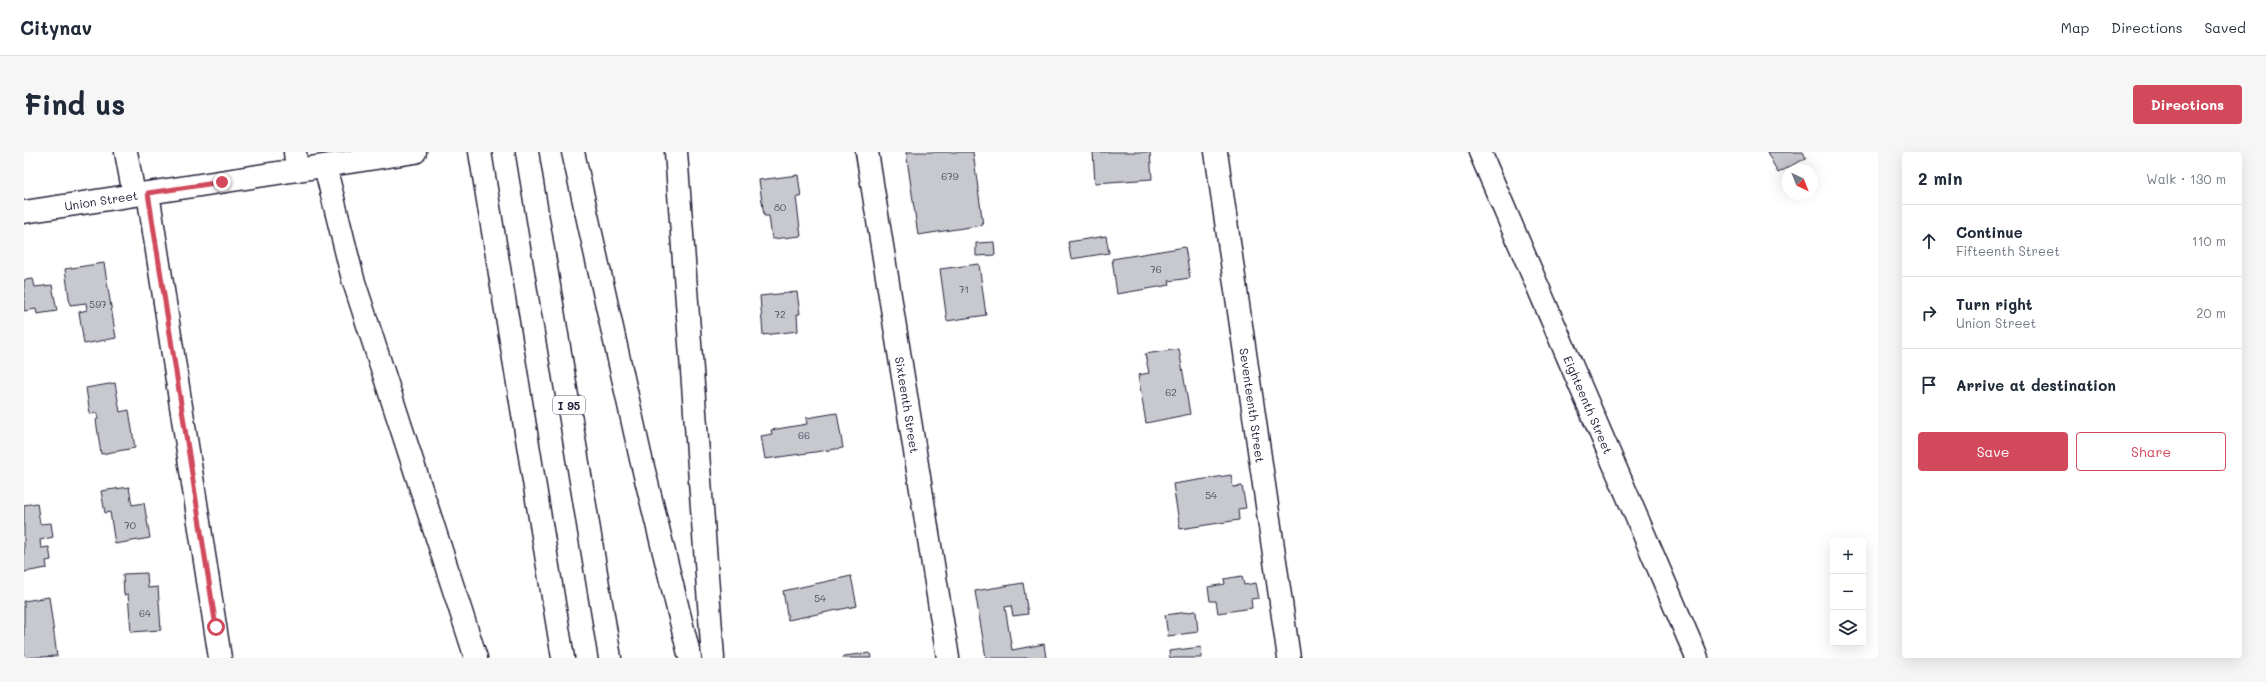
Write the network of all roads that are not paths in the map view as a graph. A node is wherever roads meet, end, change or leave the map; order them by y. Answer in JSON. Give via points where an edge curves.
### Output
{"nodes":[{"id":1,"x":126,"y":152,"type":"edge"},
{"id":2,"x":415,"y":152,"type":"edge"},
{"id":3,"x":480,"y":152,"type":"edge"},
{"id":4,"x":527,"y":152,"type":"edge"},
{"id":5,"x":573,"y":152,"type":"edge"},
{"id":6,"x":676,"y":152,"type":"edge"},
{"id":7,"x":867,"y":152,"type":"edge"},
{"id":8,"x":1216,"y":152,"type":"edge"},
{"id":9,"x":1480,"y":152,"type":"edge"},
{"id":10,"x":296,"y":161,"type":"edge"},
{"id":11,"x":324,"y":166,"type":"junction"},
{"id":12,"x":141,"y":194,"type":"junction"},
{"id":13,"x":24,"y":212,"type":"edge"},
{"id":14,"x":220,"y":658,"type":"edge"},
{"id":15,"x":476,"y":658,"type":"edge"},
{"id":16,"x":564,"y":658,"type":"edge"},
{"id":17,"x":610,"y":658,"type":"edge"},
{"id":18,"x":690,"y":658,"type":"edge"},
{"id":19,"x":713,"y":658,"type":"edge"},
{"id":20,"x":948,"y":658,"type":"edge"},
{"id":21,"x":1289,"y":658,"type":"edge"},
{"id":22,"x":1697,"y":658,"type":"edge"}],
"edges":[{"from":1,"to":12,"type":"main road"},
{"from":2,"to":11,"type":"main road","name":"Union Street"},
{"from":3,"to":16,"type":"main road"},
{"from":4,"to":17,"type":"main road","number":"I 95"},
{"from":5,"to":18,"type":"main road","via":[[641,459]]},
{"from":6,"to":19,"type":"main road"},
{"from":7,"to":20,"type":"main road","name":"Sixteenth Street"},
{"from":8,"to":21,"type":"main road","name":"Seventeenth Street"},
{"from":9,"to":22,"type":"main road","name":"Eighteenth Street"},
{"from":10,"to":11,"type":"main road","name":"Union Street"},
{"from":10,"to":12,"type":"main road","name":"Union Street"},
{"from":11,"to":15,"type":"main road","via":[[353,279]]},
{"from":12,"to":13,"type":"main road","name":"Union Street"},
{"from":12,"to":14,"type":"main road"}]}
